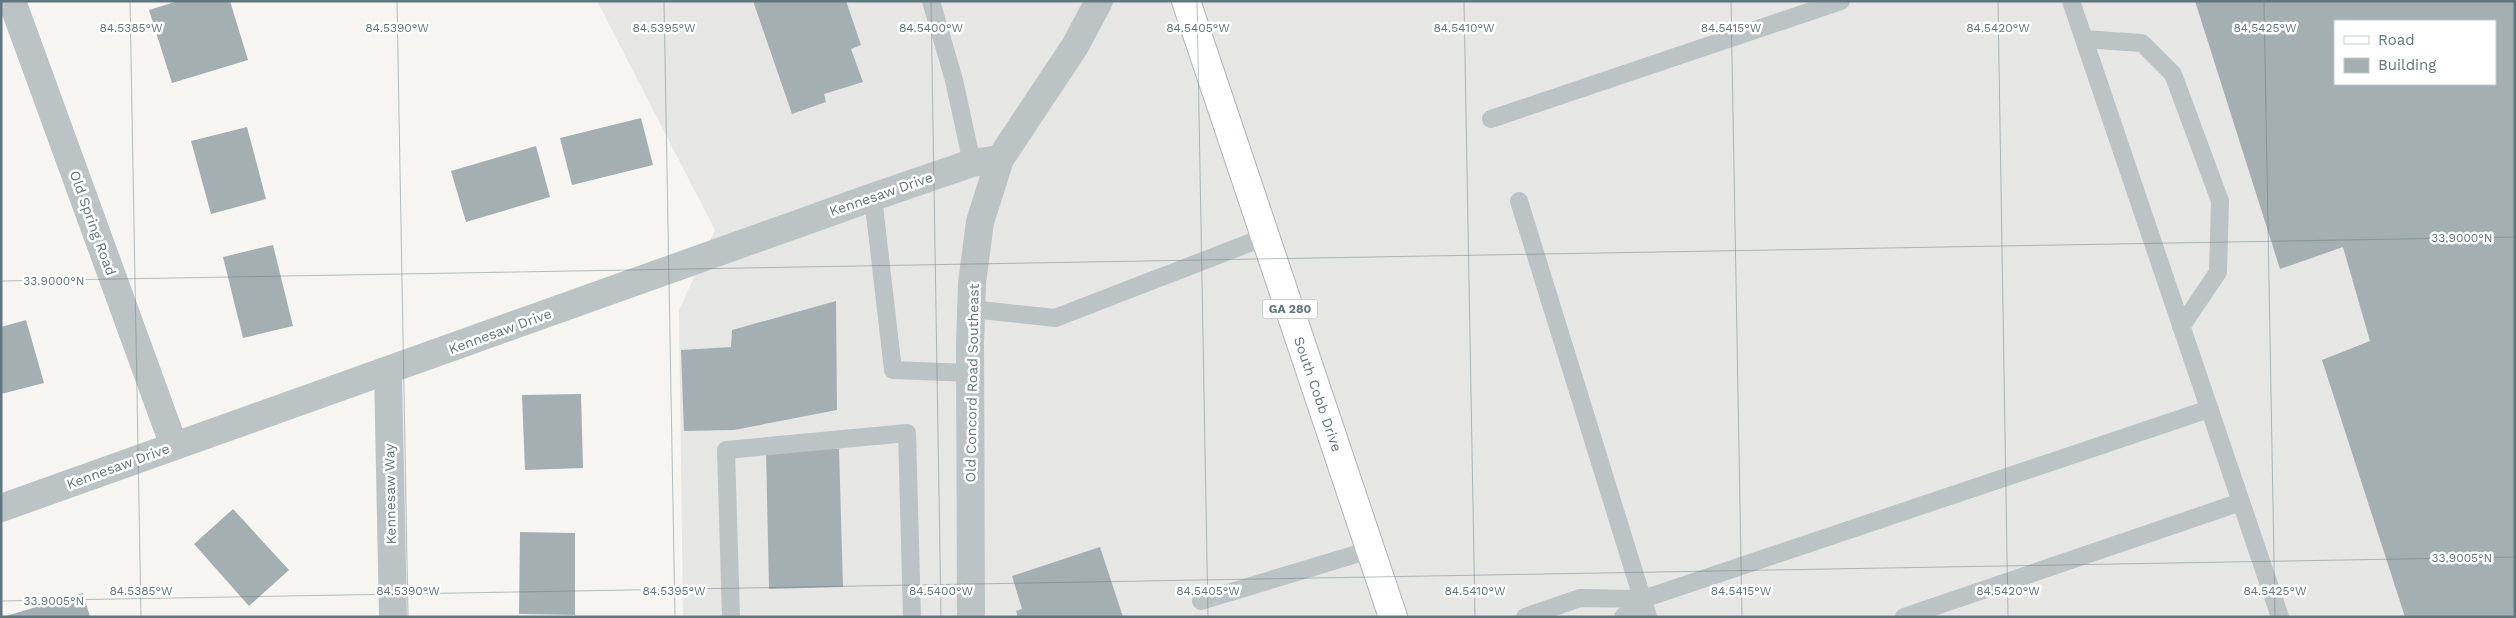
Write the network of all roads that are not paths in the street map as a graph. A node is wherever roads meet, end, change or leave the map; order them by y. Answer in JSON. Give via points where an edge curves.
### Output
{"nodes":[{"id":1,"x":12,"y":1,"type":"edge"},
{"id":2,"x":931,"y":1,"type":"edge"},
{"id":3,"x":1099,"y":1,"type":"edge"},
{"id":4,"x":1186,"y":1,"type":"edge"},
{"id":5,"x":1841,"y":1,"type":"edge"},
{"id":6,"x":2071,"y":1,"type":"edge"},
{"id":7,"x":2084,"y":39,"type":"junction"},
{"id":8,"x":1491,"y":119,"type":"dead end"},
{"id":9,"x":1000,"y":159,"type":"junction"},
{"id":10,"x":972,"y":163,"type":"junction"},
{"id":11,"x":873,"y":197,"type":"junction"},
{"id":12,"x":1519,"y":201,"type":"dead end"},
{"id":13,"x":1266,"y":237,"type":"junction"},
{"id":14,"x":971,"y":309,"type":"junction"},
{"id":15,"x":2182,"y":327,"type":"junction"},
{"id":16,"x":388,"y":371,"type":"junction"},
{"id":17,"x":970,"y":373,"type":"junction"},
{"id":18,"x":2209,"y":410,"type":"junction"},
{"id":19,"x":174,"y":446,"type":"junction"},
{"id":20,"x":2241,"y":502,"type":"junction"},
{"id":21,"x":1,"y":508,"type":"edge"},
{"id":22,"x":1370,"y":550,"type":"junction"},
{"id":23,"x":1642,"y":599,"type":"junction"},
{"id":24,"x":1201,"y":601,"type":"dead end"},
{"id":25,"x":393,"y":617,"type":"edge"},
{"id":26,"x":731,"y":617,"type":"edge"},
{"id":27,"x":912,"y":617,"type":"edge"},
{"id":28,"x":970,"y":617,"type":"edge"},
{"id":29,"x":1393,"y":617,"type":"edge"},
{"id":30,"x":1526,"y":617,"type":"edge"},
{"id":31,"x":1623,"y":617,"type":"edge"},
{"id":32,"x":1648,"y":617,"type":"edge"},
{"id":33,"x":1904,"y":617,"type":"edge"},
{"id":34,"x":2280,"y":617,"type":"edge"}],
"edges":[{"from":1,"to":19,"type":"street","name":"Old Spring Road"},
{"from":2,"to":10,"type":"lane","via":[[954,80]]},
{"from":3,"to":9,"type":"street","name":"Old Concord Road Southeast","via":[[1075,46]]},
{"from":4,"to":13,"type":"main road","name":"South Cobb Drive","number":"GA 280"},
{"from":5,"to":8,"type":"lane"},
{"from":6,"to":7,"type":"lane"},
{"from":7,"to":15,"type":"lane"},
{"from":7,"to":15,"type":"lane","via":[[2142,43],[2173,74],[2220,201],[2218,272]]},
{"from":9,"to":10,"type":"street","name":"Kennesaw Drive"},
{"from":9,"to":14,"type":"street","name":"Old Concord Road Southeast","via":[[980,222]]},
{"from":10,"to":11,"type":"street","name":"Kennesaw Drive"},
{"from":11,"to":16,"type":"street","name":"Kennesaw Drive"},
{"from":11,"to":17,"type":"lane","via":[[893,370]]},
{"from":12,"to":23,"type":"lane"},
{"from":13,"to":14,"type":"lane","via":[[1054,318]]},
{"from":13,"to":22,"type":"main road","name":"South Cobb Drive","number":"GA 280"},
{"from":14,"to":17,"type":"street","name":"Old Concord Road Southeast"},
{"from":15,"to":18,"type":"lane"},
{"from":16,"to":19,"type":"street","name":"Kennesaw Drive"},
{"from":16,"to":25,"type":"street","name":"Kennesaw Way"},
{"from":17,"to":28,"type":"street","name":"Old Concord Road Southeast"},
{"from":18,"to":20,"type":"lane"},
{"from":18,"to":23,"type":"lane"},
{"from":19,"to":21,"type":"street","name":"Kennesaw Drive"},
{"from":20,"to":33,"type":"lane"},
{"from":20,"to":34,"type":"lane"},
{"from":22,"to":24,"type":"lane"},
{"from":22,"to":29,"type":"main road","name":"South Cobb Drive","number":"GA 280"},
{"from":23,"to":30,"type":"lane","via":[[1580,598]]},
{"from":23,"to":31,"type":"lane"},
{"from":23,"to":32,"type":"lane"},
{"from":26,"to":27,"type":"lane","via":[[726,450],[907,434]]}]}
